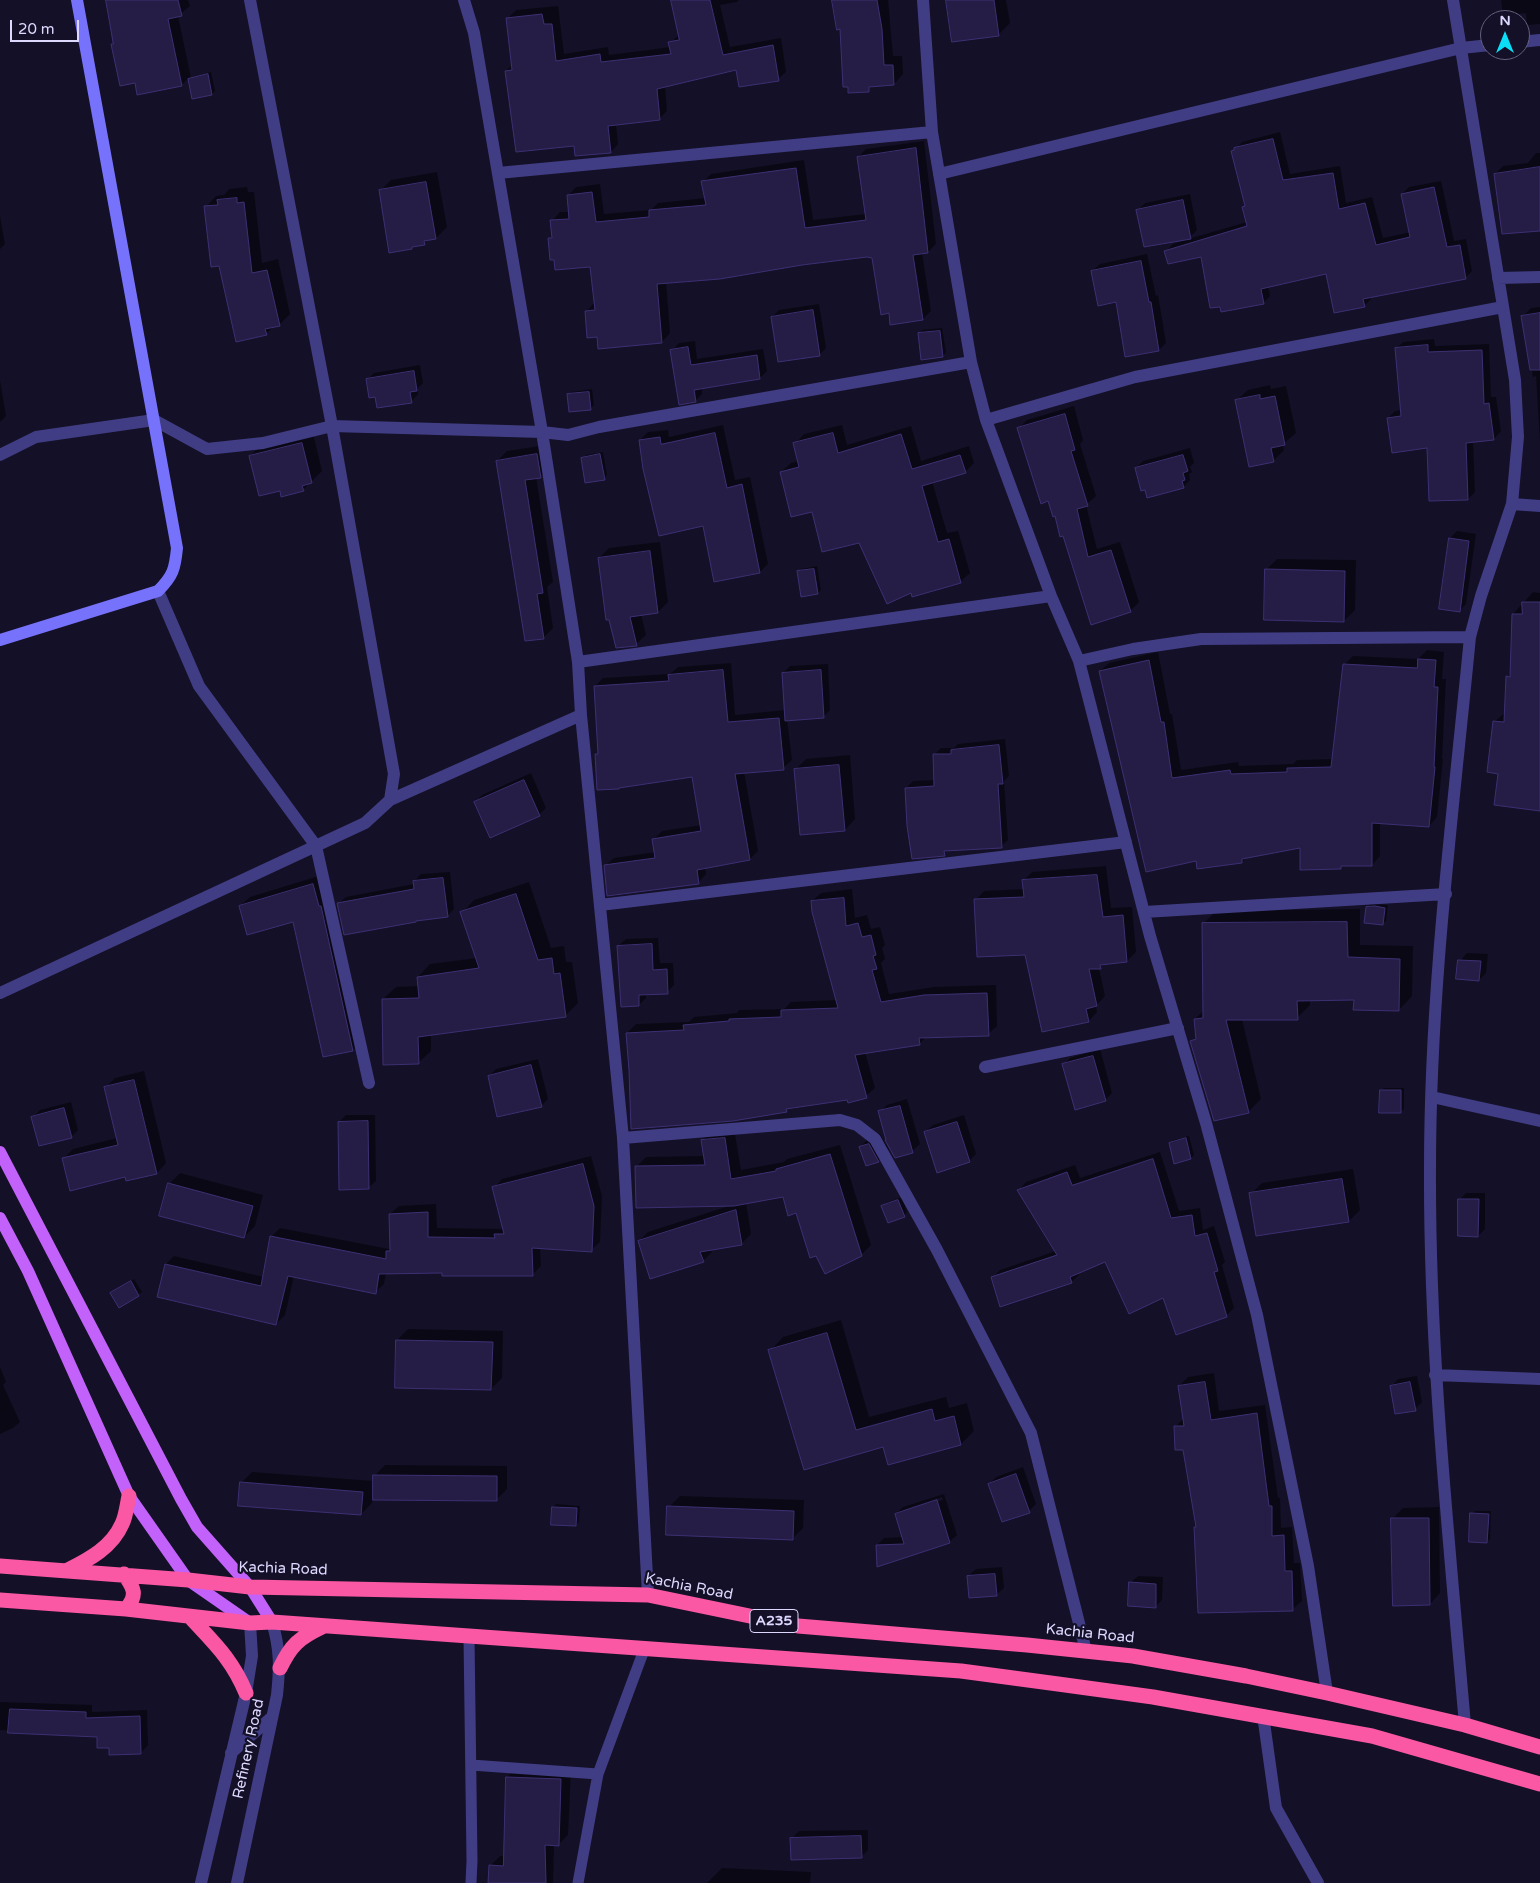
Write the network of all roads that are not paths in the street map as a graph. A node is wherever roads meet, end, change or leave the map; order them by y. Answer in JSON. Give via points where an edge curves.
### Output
{"nodes":[{"id":1,"x":77,"y":0,"type":"edge"},
{"id":2,"x":250,"y":0,"type":"edge"},
{"id":3,"x":464,"y":0,"type":"edge"},
{"id":4,"x":923,"y":0,"type":"edge"},
{"id":5,"x":1453,"y":0,"type":"edge"},
{"id":6,"x":1480,"y":46,"type":"edge"},
{"id":7,"x":1461,"y":48,"type":"junction"},
{"id":8,"x":932,"y":132,"type":"junction"},
{"id":9,"x":498,"y":173,"type":"junction"},
{"id":10,"x":939,"y":174,"type":"junction"},
{"id":11,"x":1540,"y":277,"type":"edge"},
{"id":12,"x":1498,"y":278,"type":"junction"},
{"id":13,"x":1503,"y":306,"type":"junction"},
{"id":14,"x":971,"y":362,"type":"junction"},
{"id":15,"x":154,"y":420,"type":"junction"},
{"id":16,"x":986,"y":420,"type":"junction"},
{"id":17,"x":332,"y":426,"type":"junction"},
{"id":18,"x":542,"y":432,"type":"junction"},
{"id":19,"x":0,"y":455,"type":"edge"},
{"id":20,"x":1512,"y":504,"type":"junction"},
{"id":21,"x":1540,"y":506,"type":"edge"},
{"id":22,"x":158,"y":591,"type":"junction"},
{"id":23,"x":1051,"y":596,"type":"junction"},
{"id":24,"x":1470,"y":637,"type":"junction"},
{"id":25,"x":0,"y":640,"type":"edge"},
{"id":26,"x":1079,"y":661,"type":"junction"},
{"id":27,"x":578,"y":662,"type":"junction"},
{"id":28,"x":581,"y":715,"type":"junction"},
{"id":29,"x":390,"y":800,"type":"junction"},
{"id":30,"x":1126,"y":842,"type":"junction"},
{"id":31,"x":316,"y":846,"type":"junction"},
{"id":32,"x":1446,"y":894,"type":"junction"},
{"id":33,"x":600,"y":905,"type":"junction"},
{"id":34,"x":1144,"y":912,"type":"junction"},
{"id":35,"x":0,"y":993,"type":"edge"},
{"id":36,"x":1178,"y":1028,"type":"junction"},
{"id":37,"x":985,"y":1067,"type":"dead end"},
{"id":38,"x":369,"y":1083,"type":"dead end"},
{"id":39,"x":1432,"y":1097,"type":"junction"},
{"id":40,"x":1540,"y":1121,"type":"edge"},
{"id":41,"x":623,"y":1138,"type":"junction"},
{"id":42,"x":0,"y":1152,"type":"edge"},
{"id":43,"x":0,"y":1218,"type":"edge"},
{"id":44,"x":1435,"y":1375,"type":"junction"},
{"id":45,"x":1540,"y":1379,"type":"edge"},
{"id":46,"x":129,"y":1496,"type":"junction"},
{"id":47,"x":0,"y":1566,"type":"edge"},
{"id":48,"x":68,"y":1570,"type":"junction"},
{"id":49,"x":124,"y":1574,"type":"junction"},
{"id":50,"x":188,"y":1580,"type":"junction"},
{"id":51,"x":250,"y":1587,"type":"junction"},
{"id":52,"x":648,"y":1595,"type":"junction"},
{"id":53,"x":0,"y":1600,"type":"edge"},
{"id":54,"x":126,"y":1609,"type":"junction"},
{"id":55,"x":190,"y":1617,"type":"junction"},
{"id":56,"x":272,"y":1622,"type":"junction"},
{"id":57,"x":250,"y":1623,"type":"junction"},
{"id":58,"x":324,"y":1626,"type":"junction"},
{"id":59,"x":469,"y":1637,"type":"junction"},
{"id":60,"x":644,"y":1650,"type":"junction"},
{"id":61,"x":1086,"y":1651,"type":"junction"},
{"id":62,"x":280,"y":1668,"type":"junction"},
{"id":63,"x":246,"y":1693,"type":"junction"},
{"id":64,"x":1327,"y":1693,"type":"junction"},
{"id":65,"x":1263,"y":1715,"type":"junction"},
{"id":66,"x":272,"y":1717,"type":"junction"},
{"id":67,"x":1465,"y":1725,"type":"junction"},
{"id":68,"x":1540,"y":1747,"type":"edge"},
{"id":69,"x":231,"y":1753,"type":"junction"},
{"id":70,"x":471,"y":1765,"type":"junction"},
{"id":71,"x":598,"y":1774,"type":"junction"},
{"id":72,"x":1540,"y":1784,"type":"edge"},
{"id":73,"x":201,"y":1883,"type":"edge"},
{"id":74,"x":237,"y":1883,"type":"edge"},
{"id":75,"x":471,"y":1883,"type":"edge"},
{"id":76,"x":578,"y":1883,"type":"edge"},
{"id":77,"x":1318,"y":1883,"type":"edge"}],
"edges":[{"from":1,"to":15,"type":"street"},
{"from":2,"to":17,"type":"street"},
{"from":3,"to":9,"type":"street","via":[[474,33]]},
{"from":4,"to":8,"type":"street"},
{"from":5,"to":7,"type":"street"},
{"from":6,"to":7,"type":"street"},
{"from":7,"to":10,"type":"street"},
{"from":7,"to":12,"type":"street"},
{"from":8,"to":9,"type":"street"},
{"from":8,"to":10,"type":"street"},
{"from":9,"to":18,"type":"street"},
{"from":10,"to":14,"type":"street"},
{"from":11,"to":12,"type":"street"},
{"from":12,"to":13,"type":"street"},
{"from":13,"to":16,"type":"street","via":[[1135,377]]},
{"from":13,"to":20,"type":"street","via":[[1515,380],[1518,438]]},
{"from":14,"to":16,"type":"street"},
{"from":14,"to":18,"type":"street","via":[[568,435]]},
{"from":15,"to":17,"type":"street","via":[[207,449],[263,443]]},
{"from":15,"to":19,"type":"street","via":[[36,438]]},
{"from":15,"to":22,"type":"street","via":[[177,548],[170,580]]},
{"from":16,"to":23,"type":"street"},
{"from":17,"to":18,"type":"street"},
{"from":17,"to":29,"type":"street","via":[[394,774]]},
{"from":18,"to":27,"type":"street"},
{"from":20,"to":21,"type":"street"},
{"from":20,"to":24,"type":"street"},
{"from":22,"to":25,"type":"street"},
{"from":22,"to":31,"type":"street","via":[[198,686]]},
{"from":23,"to":26,"type":"street"},
{"from":23,"to":27,"type":"street"},
{"from":24,"to":26,"type":"street","via":[[1201,639]]},
{"from":24,"to":32,"type":"street"},
{"from":26,"to":30,"type":"street"},
{"from":27,"to":28,"type":"street"},
{"from":28,"to":29,"type":"street"},
{"from":28,"to":33,"type":"street"},
{"from":29,"to":31,"type":"street","via":[[365,824]]},
{"from":30,"to":33,"type":"street"},
{"from":30,"to":34,"type":"street"},
{"from":31,"to":35,"type":"street"},
{"from":31,"to":38,"type":"street"},
{"from":32,"to":34,"type":"street"},
{"from":32,"to":39,"type":"street","via":[[1434,1021]]},
{"from":33,"to":41,"type":"street"},
{"from":34,"to":36,"type":"street"},
{"from":36,"to":37,"type":"street"},
{"from":36,"to":64,"type":"street","via":[[1257,1315],[1308,1566]]},
{"from":39,"to":40,"type":"street"},
{"from":39,"to":44,"type":"street","via":[[1430,1167]]},
{"from":41,"to":52,"type":"street"},
{"from":41,"to":61,"type":"street","via":[[840,1120],[857,1125],[875,1139],[937,1250],[1031,1433]]},
{"from":42,"to":51,"type":"main road","via":[[197,1527]]},
{"from":43,"to":46,"type":"main road","via":[[28,1271]]},
{"from":44,"to":45,"type":"street"},
{"from":44,"to":67,"type":"street"},
{"from":46,"to":48,"type":"highway","via":[[122,1524],[107,1546]]},
{"from":46,"to":50,"type":"main road"},
{"from":47,"to":48,"type":"highway","name":"Kachia Road","number":"A235"},
{"from":48,"to":49,"type":"highway","name":"Kachia Road","number":"A235"},
{"from":49,"to":50,"type":"highway","name":"Kachia Road","number":"A235"},
{"from":49,"to":54,"type":"highway","via":[[134,1593]]},
{"from":50,"to":51,"type":"highway","name":"Kachia Road","number":"A235"},
{"from":50,"to":57,"type":"main road"},
{"from":51,"to":52,"type":"highway","name":"Kachia Road","number":"A235"},
{"from":51,"to":56,"type":"main road"},
{"from":52,"to":61,"type":"highway","name":"Kachia Road","number":"A235","via":[[798,1626]]},
{"from":53,"to":54,"type":"highway"},
{"from":54,"to":55,"type":"highway"},
{"from":55,"to":57,"type":"highway"},
{"from":55,"to":63,"type":"highway","via":[[229,1660]]},
{"from":56,"to":57,"type":"highway"},
{"from":56,"to":58,"type":"highway"},
{"from":56,"to":62,"type":"street","name":"Refinery Road"},
{"from":57,"to":63,"type":"street","name":"Refinery Road","via":[[252,1656]]},
{"from":58,"to":59,"type":"highway"},
{"from":58,"to":62,"type":"highway","via":[[296,1642]]},
{"from":59,"to":60,"type":"highway"},
{"from":59,"to":70,"type":"lane"},
{"from":60,"to":65,"type":"highway","via":[[961,1671],[1153,1696]]},
{"from":60,"to":71,"type":"lane"},
{"from":61,"to":64,"type":"highway","name":"Kachia Road","number":"A235","via":[[1133,1656]]},
{"from":62,"to":66,"type":"street","name":"Refinery Road"},
{"from":63,"to":69,"type":"street","name":"Refinery Road"},
{"from":64,"to":67,"type":"highway","name":"Kachia Road","number":"A235"},
{"from":65,"to":72,"type":"highway","via":[[1372,1736]]},
{"from":65,"to":77,"type":"street","via":[[1276,1808]]},
{"from":66,"to":69,"type":"street"},
{"from":66,"to":74,"type":"street","name":"Refinery Road"},
{"from":67,"to":68,"type":"highway","name":"Kachia Road","number":"A235"},
{"from":69,"to":73,"type":"street","name":"Refinery Road"},
{"from":70,"to":71,"type":"lane"},
{"from":70,"to":75,"type":"lane"},
{"from":71,"to":76,"type":"lane"}]}
